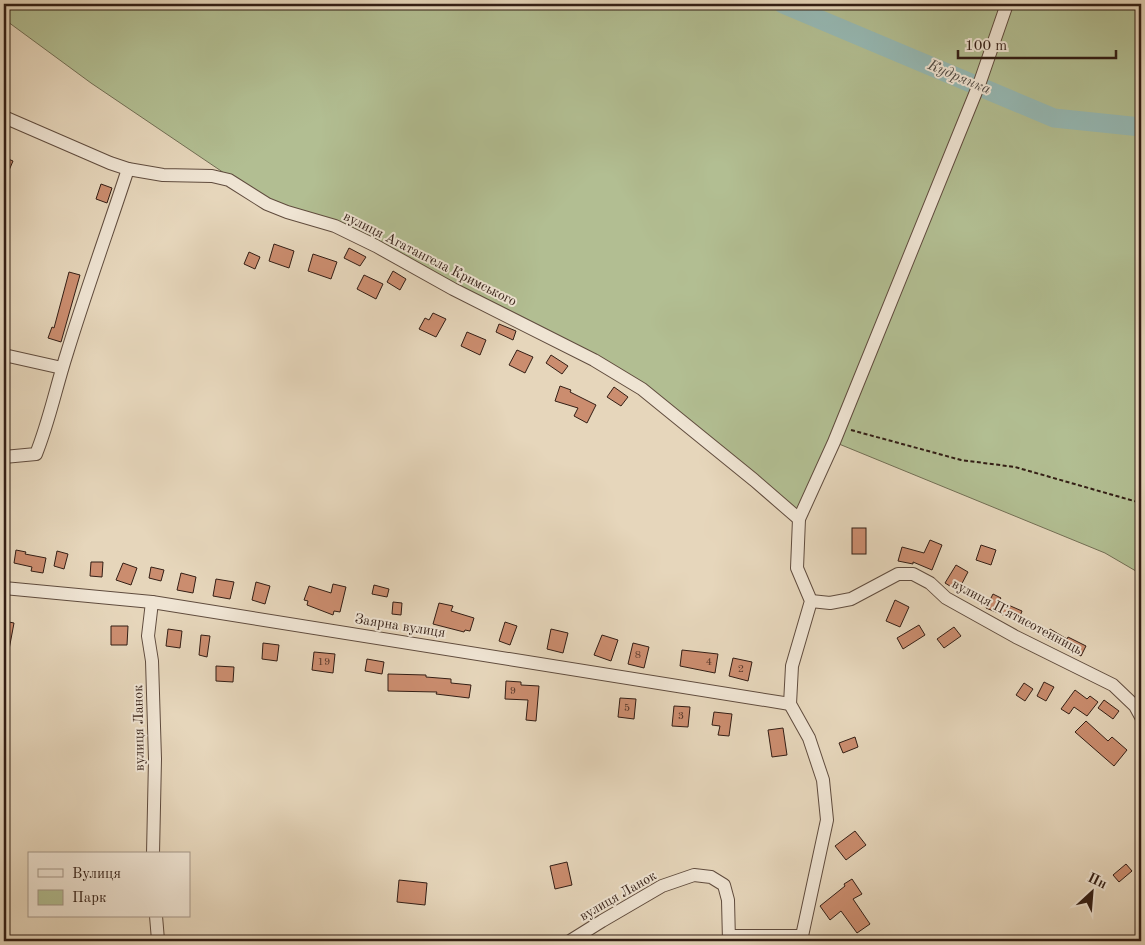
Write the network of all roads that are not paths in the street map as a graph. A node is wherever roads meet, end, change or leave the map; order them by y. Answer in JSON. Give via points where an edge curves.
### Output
{"nodes":[{"id":1,"x":1007,"y":4,"type":"edge"},
{"id":2,"x":5,"y":122,"type":"edge"},
{"id":3,"x":128,"y":169,"type":"junction"},
{"id":4,"x":4,"y":355,"type":"edge"},
{"id":5,"x":62,"y":368,"type":"junction"},
{"id":6,"x":4,"y":457,"type":"edge"},
{"id":7,"x":799,"y":519,"type":"junction"},
{"id":8,"x":4,"y":588,"type":"edge"},
{"id":9,"x":811,"y":601,"type":"junction"},
{"id":10,"x":152,"y":602,"type":"junction"},
{"id":11,"x":790,"y":704,"type":"junction"},
{"id":12,"x":1141,"y":717,"type":"edge"},
{"id":13,"x":153,"y":852,"type":"edge"},
{"id":14,"x":156,"y":918,"type":"edge"},
{"id":15,"x":729,"y":939,"type":"edge"},
{"id":16,"x":804,"y":939,"type":"edge"},
{"id":17,"x":160,"y":941,"type":"edge"},
{"id":18,"x":570,"y":941,"type":"edge"}],
"edges":[{"from":1,"to":7,"type":"street","via":[[986,68],[840,427]]},
{"from":2,"to":3,"type":"street","name":"вулиця Агатангела Кримського"},
{"from":3,"to":5,"type":"street"},
{"from":3,"to":7,"type":"street","name":"вулиця Агатангела Кримського","via":[[229,180],[267,204],[335,226],[376,246],[453,290],[594,360],[642,389]]},
{"from":4,"to":5,"type":"street"},
{"from":5,"to":6,"type":"street","via":[[36,454]]},
{"from":7,"to":9,"type":"street","via":[[797,568]]},
{"from":8,"to":10,"type":"street","name":"Заярна вулиця"},
{"from":9,"to":11,"type":"street","via":[[792,666]]},
{"from":9,"to":12,"type":"street","name":"вулиця Пʼятисотенниць","via":[[830,603],[850,599],[898,574],[913,574],[930,583],[946,598],[1113,685],[1135,706]]},
{"from":10,"to":11,"type":"street","name":"Заярна вулиця"},
{"from":10,"to":13,"type":"street","name":"вулиця Ланок","via":[[148,636],[152,661],[155,759]]},
{"from":11,"to":16,"type":"street","via":[[809,738],[823,780],[827,820]]},
{"from":14,"to":17,"type":"street"},
{"from":15,"to":16,"type":"street"},
{"from":15,"to":18,"type":"street","name":"вулиця Ланок","via":[[728,900],[724,885],[711,877],[694,875],[662,886]]}]}
